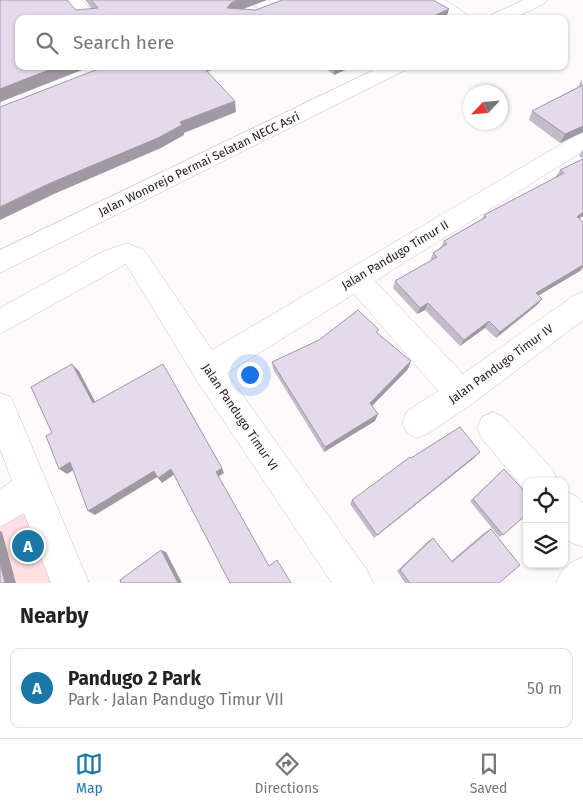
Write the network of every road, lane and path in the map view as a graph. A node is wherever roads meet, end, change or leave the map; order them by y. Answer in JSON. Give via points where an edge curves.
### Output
{"nodes":[{"id":1,"x":72,"y":0,"type":"edge"},
{"id":2,"x":432,"y":0,"type":"edge"},
{"id":3,"x":538,"y":0,"type":"edge"},
{"id":4,"x":269,"y":4,"type":"edge"},
{"id":5,"x":87,"y":15,"type":"edge"},
{"id":6,"x":248,"y":15,"type":"edge"},
{"id":7,"x":458,"y":15,"type":"edge"},
{"id":8,"x":506,"y":15,"type":"edge"},
{"id":9,"x":390,"y":70,"type":"edge"},
{"id":10,"x":583,"y":141,"type":"edge"},
{"id":11,"x":0,"y":262,"type":"edge"},
{"id":12,"x":356,"y":278,"type":"junction"},
{"id":13,"x":583,"y":304,"type":"edge"},
{"id":14,"x":0,"y":322,"type":"edge"},
{"id":15,"x":207,"y":369,"type":"junction"},
{"id":16,"x":461,"y":394,"type":"junction"},
{"id":17,"x":0,"y":408,"type":"edge"},
{"id":18,"x":418,"y":422,"type":"dead end"},
{"id":19,"x":493,"y":428,"type":"dead end"},
{"id":20,"x":537,"y":478,"type":"edge"},
{"id":21,"x":32,"y":488,"type":"junction"},
{"id":22,"x":0,"y":509,"type":"edge"},
{"id":23,"x":568,"y":512,"type":"edge"},
{"id":24,"x":583,"y":529,"type":"edge"},
{"id":25,"x":583,"y":576,"type":"edge"},
{"id":26,"x":70,"y":583,"type":"edge"},
{"id":27,"x":354,"y":583,"type":"edge"},
{"id":28,"x":575,"y":583,"type":"edge"}],
"edges":[{"from":1,"to":5,"type":"street"},
{"from":2,"to":7,"type":"street"},
{"from":3,"to":8,"type":"street"},
{"from":4,"to":6,"type":"street"},
{"from":9,"to":11,"type":"street","name":"Jalan Wonorejo Permai Selatan NECC Asri"},
{"from":10,"to":12,"type":"street","name":"Jalan Pandugo Timur II"},
{"from":12,"to":15,"type":"street","name":"Jalan Pandugo Timur II"},
{"from":12,"to":16,"type":"street"},
{"from":13,"to":16,"type":"street","name":"Jalan Pandugo Timur IV"},
{"from":14,"to":15,"type":"street","name":"Jalan Pandugo Timur VI","via":[[126,253],[135,257]]},
{"from":15,"to":27,"type":"street","name":"Jalan Pandugo Timur VI"},
{"from":16,"to":18,"type":"street","name":"Jalan Pandugo Timur IV"},
{"from":17,"to":21,"type":"street"},
{"from":19,"to":20,"type":"street"},
{"from":21,"to":22,"type":"street"},
{"from":21,"to":26,"type":"street"},
{"from":23,"to":24,"type":"street"},
{"from":25,"to":28,"type":"street"}]}
